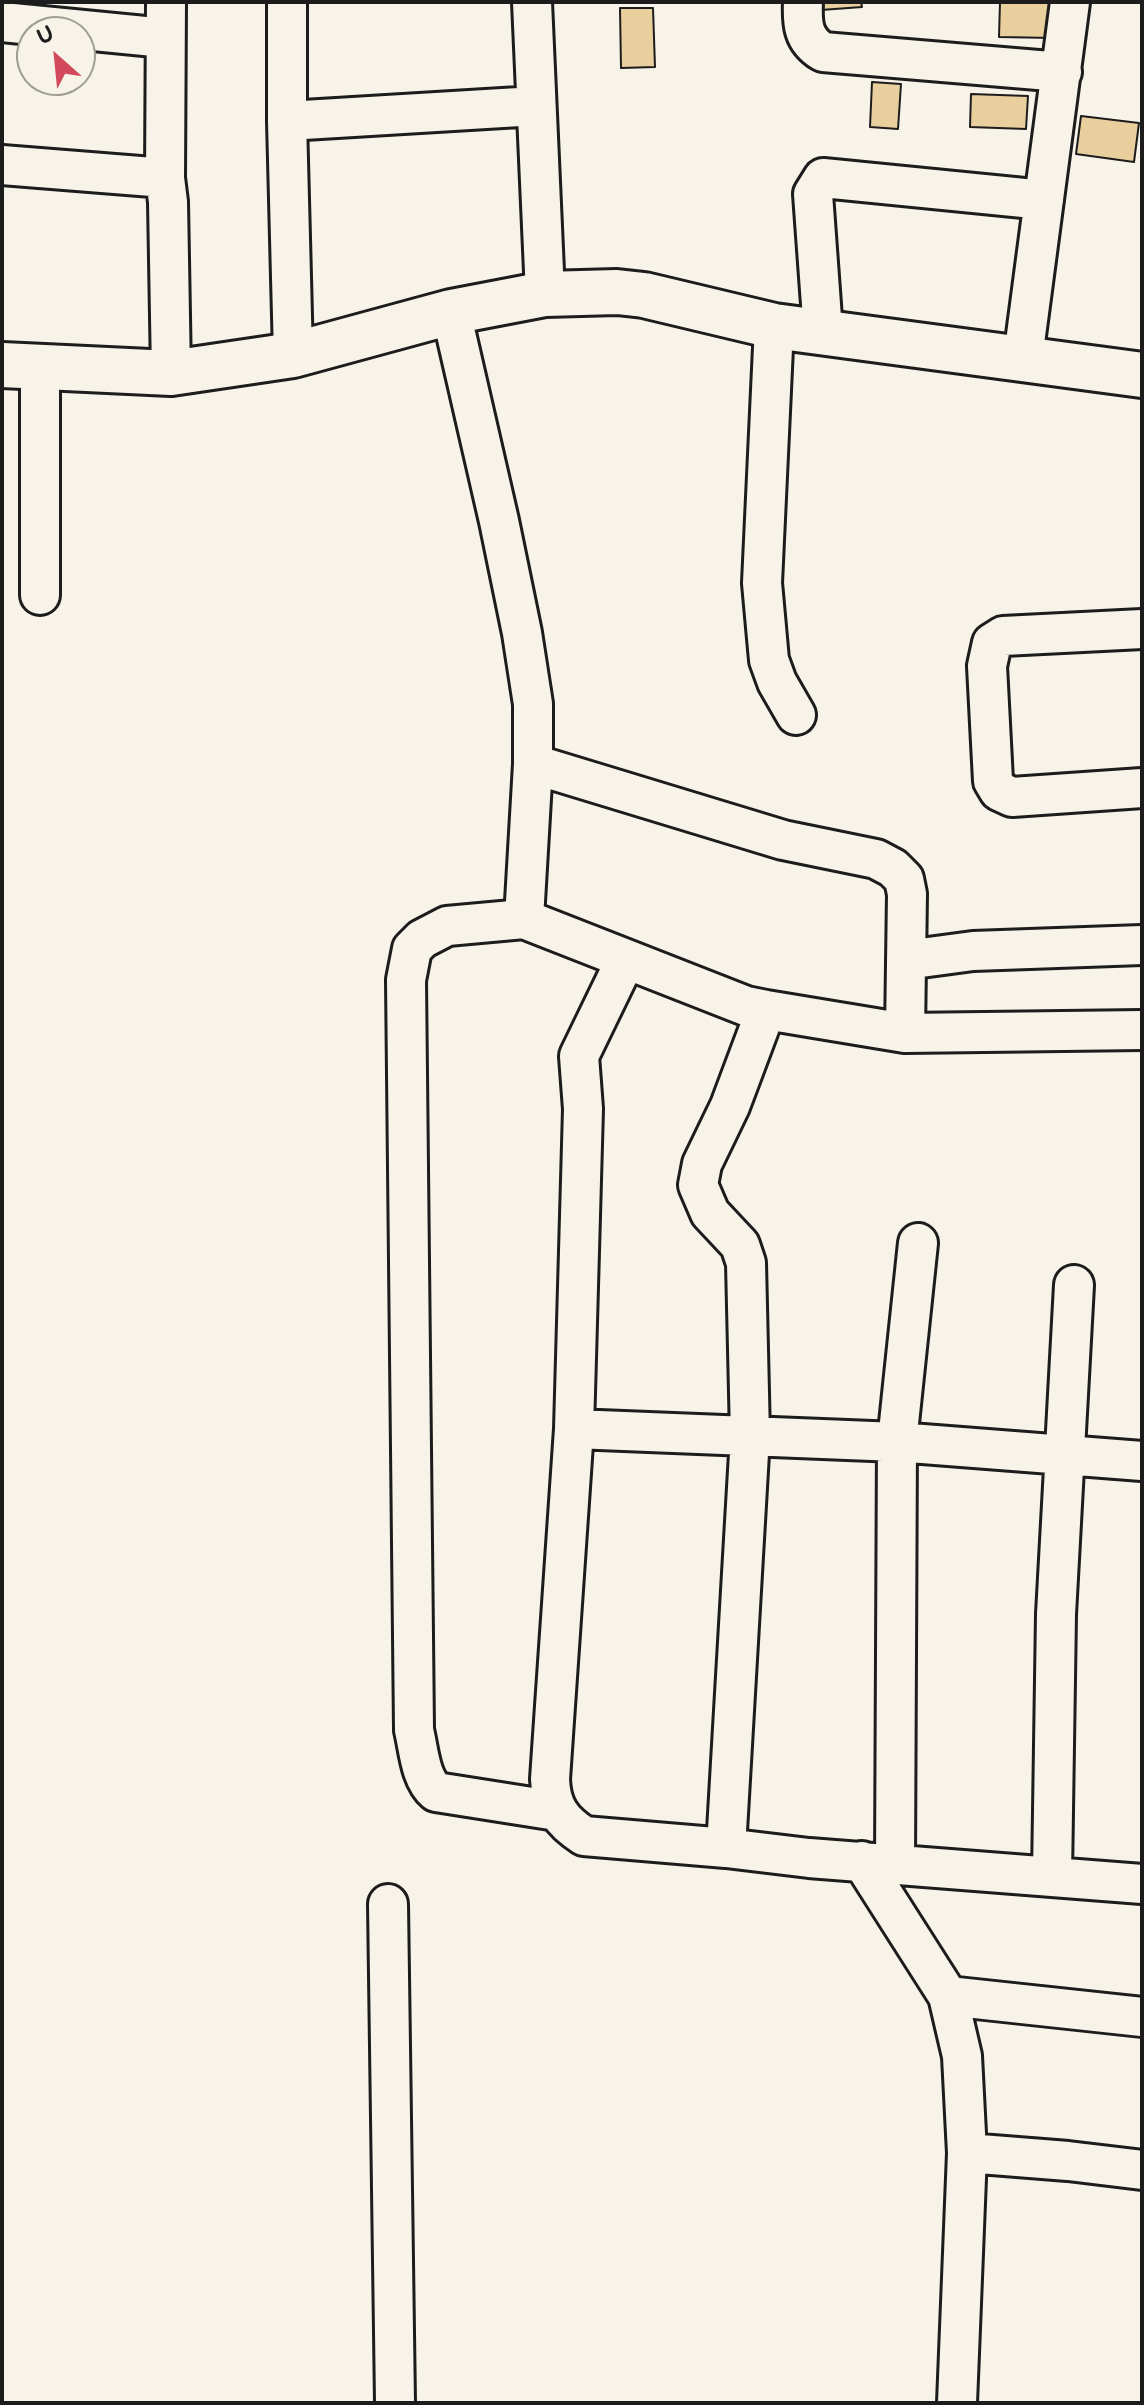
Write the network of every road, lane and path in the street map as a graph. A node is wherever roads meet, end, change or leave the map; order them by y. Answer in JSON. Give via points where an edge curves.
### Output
{"nodes":[{"id":1,"x":287,"y":2,"type":"edge"},
{"id":2,"x":532,"y":2,"type":"edge"},
{"id":3,"x":803,"y":2,"type":"edge"},
{"id":4,"x":1070,"y":2,"type":"edge"},
{"id":5,"x":166,"y":20,"type":"edge"},
{"id":6,"x":2,"y":22,"type":"edge"},
{"id":7,"x":1062,"y":72,"type":"junction"},
{"id":8,"x":536,"y":106,"type":"junction"},
{"id":9,"x":287,"y":121,"type":"junction"},
{"id":10,"x":2,"y":165,"type":"edge"},
{"id":11,"x":165,"y":178,"type":"junction"},
{"id":12,"x":1044,"y":200,"type":"junction"},
{"id":13,"x":545,"y":294,"type":"junction"},
{"id":14,"x":451,"y":312,"type":"junction"},
{"id":15,"x":774,"y":326,"type":"junction"},
{"id":16,"x":823,"y":332,"type":"junction"},
{"id":17,"x":293,"y":355,"type":"junction"},
{"id":18,"x":1023,"y":358,"type":"junction"},
{"id":19,"x":21,"y":366,"type":"edge"},
{"id":20,"x":171,"y":373,"type":"junction"},
{"id":21,"x":1142,"y":375,"type":"edge"},
{"id":22,"x":40,"y":595,"type":"dead end"},
{"id":23,"x":1142,"y":629,"type":"edge"},
{"id":24,"x":796,"y":715,"type":"dead end"},
{"id":25,"x":533,"y":764,"type":"junction"},
{"id":26,"x":1142,"y":788,"type":"edge"},
{"id":27,"x":524,"y":919,"type":"junction"},
{"id":28,"x":1142,"y":945,"type":"edge"},
{"id":29,"x":626,"y":959,"type":"junction"},
{"id":30,"x":906,"y":960,"type":"junction"},
{"id":31,"x":766,"y":1010,"type":"junction"},
{"id":32,"x":1142,"y":1030,"type":"edge"},
{"id":33,"x":905,"y":1033,"type":"junction"},
{"id":34,"x":918,"y":1243,"type":"dead end"},
{"id":35,"x":1074,"y":1285,"type":"dead end"},
{"id":36,"x":574,"y":1429,"type":"junction"},
{"id":37,"x":750,"y":1436,"type":"junction"},
{"id":38,"x":897,"y":1442,"type":"junction"},
{"id":39,"x":1064,"y":1455,"type":"junction"},
{"id":40,"x":1142,"y":1461,"type":"edge"},
{"id":41,"x":557,"y":1811,"type":"junction"},
{"id":42,"x":726,"y":1848,"type":"junction"},
{"id":43,"x":879,"y":1862,"type":"junction"},
{"id":44,"x":1052,"y":1876,"type":"junction"},
{"id":45,"x":1142,"y":1884,"type":"edge"},
{"id":46,"x":388,"y":1904,"type":"dead end"},
{"id":47,"x":948,"y":1996,"type":"junction"},
{"id":48,"x":1142,"y":2017,"type":"edge"},
{"id":49,"x":967,"y":2153,"type":"junction"},
{"id":50,"x":1142,"y":2170,"type":"edge"},
{"id":51,"x":395,"y":2403,"type":"edge"},
{"id":52,"x":957,"y":2403,"type":"edge"}],
"edges":[{"from":1,"to":9,"type":"street"},
{"from":2,"to":8,"type":"street"},
{"from":3,"to":7,"type":"street","via":[[806,34],[823,52]]},
{"from":4,"to":7,"type":"street"},
{"from":5,"to":6,"type":"street"},
{"from":5,"to":11,"type":"street"},
{"from":7,"to":12,"type":"street"},
{"from":8,"to":9,"type":"street"},
{"from":8,"to":13,"type":"street"},
{"from":9,"to":17,"type":"street"},
{"from":10,"to":11,"type":"street"},
{"from":11,"to":20,"type":"street"},
{"from":12,"to":16,"type":"street","via":[[823,178],[813,194]]},
{"from":12,"to":18,"type":"street"},
{"from":13,"to":14,"type":"street"},
{"from":13,"to":15,"type":"street","via":[[644,295]]},
{"from":14,"to":17,"type":"street"},
{"from":14,"to":25,"type":"street","via":[[522,633],[533,704]]},
{"from":15,"to":16,"type":"street"},
{"from":15,"to":24,"type":"street","via":[[762,583],[769,660]]},
{"from":16,"to":18,"type":"street"},
{"from":17,"to":20,"type":"street"},
{"from":18,"to":21,"type":"street"},
{"from":19,"to":20,"type":"street"},
{"from":19,"to":22,"type":"street"},
{"from":23,"to":26,"type":"street","via":[[1003,636],[992,643],[987,666],[993,781],[999,791],[1012,797]]},
{"from":25,"to":27,"type":"street"},
{"from":25,"to":30,"type":"street","via":[[783,840],[876,859],[904,879]]},
{"from":27,"to":29,"type":"street"},
{"from":27,"to":41,"type":"street","via":[[447,926],[412,949],[406,980],[414,1730],[425,1776],[436,1792]]},
{"from":28,"to":30,"type":"street","via":[[973,951]]},
{"from":29,"to":31,"type":"street"},
{"from":29,"to":36,"type":"street","via":[[579,1056],[583,1109]]},
{"from":30,"to":33,"type":"street"},
{"from":31,"to":33,"type":"street"},
{"from":31,"to":37,"type":"street","via":[[698,1185],[710,1213],[744,1252]]},
{"from":32,"to":33,"type":"street"},
{"from":34,"to":38,"type":"street"},
{"from":35,"to":39,"type":"street"},
{"from":36,"to":37,"type":"street"},
{"from":36,"to":41,"type":"street","via":[[550,1779]]},
{"from":37,"to":38,"type":"street"},
{"from":37,"to":42,"type":"street"},
{"from":38,"to":39,"type":"street"},
{"from":38,"to":43,"type":"street"},
{"from":39,"to":40,"type":"street"},
{"from":39,"to":44,"type":"street"},
{"from":41,"to":42,"type":"street","via":[[567,1826],[584,1836]]},
{"from":42,"to":43,"type":"street"},
{"from":43,"to":44,"type":"street"},
{"from":43,"to":47,"type":"street"},
{"from":44,"to":45,"type":"street"},
{"from":46,"to":51,"type":"street"},
{"from":47,"to":48,"type":"street"},
{"from":47,"to":49,"type":"street","via":[[962,2056]]},
{"from":49,"to":50,"type":"street"},
{"from":49,"to":52,"type":"street"}]}
